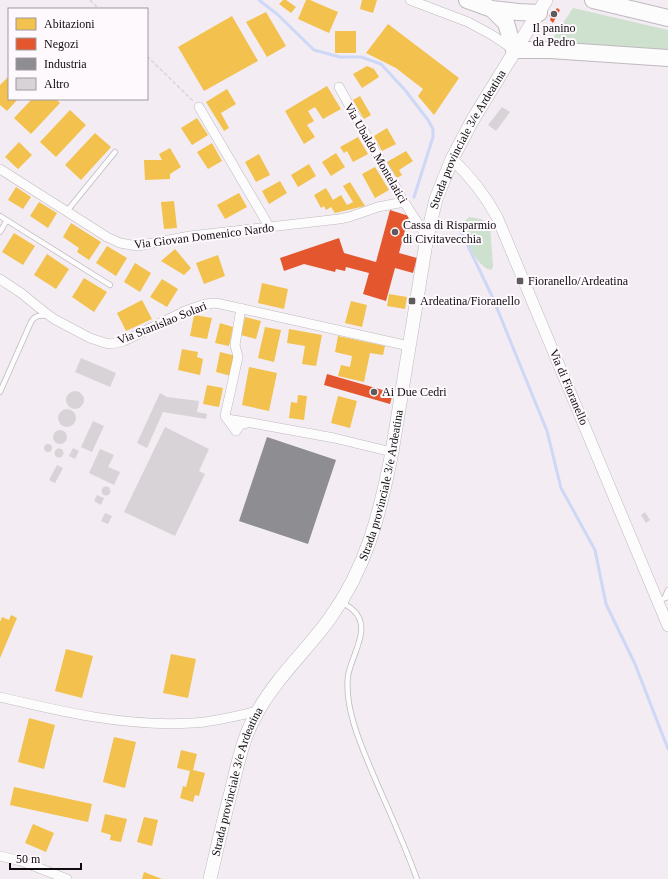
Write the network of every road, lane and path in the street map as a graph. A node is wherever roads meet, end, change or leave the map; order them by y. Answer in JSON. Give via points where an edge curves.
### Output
{"nodes":[{"id":1,"x":90,"y":0,"type":"edge"},
{"id":2,"x":410,"y":0,"type":"edge"},
{"id":3,"x":467,"y":0,"type":"edge"},
{"id":4,"x":596,"y":1,"type":"edge"},
{"id":5,"x":542,"y":6,"type":"edge"},
{"id":6,"x":98,"y":8,"type":"edge"},
{"id":7,"x":492,"y":8,"type":"junction"},
{"id":8,"x":668,"y":18,"type":"edge"},
{"id":9,"x":514,"y":50,"type":"junction"},
{"id":10,"x":148,"y":57,"type":"edge"},
{"id":11,"x":668,"y":58,"type":"edge"},
{"id":12,"x":338,"y":87,"type":"dead end"},
{"id":13,"x":199,"y":107,"type":"joint"},
{"id":14,"x":115,"y":152,"type":"dead end"},
{"id":15,"x":452,"y":159,"type":"junction"},
{"id":16,"x":0,"y":169,"type":"edge"},
{"id":17,"x":404,"y":202,"type":"junction"},
{"id":18,"x":67,"y":211,"type":"junction"},
{"id":19,"x":0,"y":216,"type":"edge"},
{"id":20,"x":7,"y":220,"type":"junction"},
{"id":21,"x":270,"y":228,"type":"junction"},
{"id":22,"x":0,"y":232,"type":"edge"},
{"id":23,"x":427,"y":237,"type":"junction"},
{"id":24,"x":0,"y":279,"type":"edge"},
{"id":25,"x":110,"y":285,"type":"dead end"},
{"id":26,"x":34,"y":305,"type":"junction"},
{"id":27,"x":241,"y":308,"type":"junction"},
{"id":28,"x":49,"y":316,"type":"junction"},
{"id":29,"x":34,"y":317,"type":"junction"},
{"id":30,"x":409,"y":346,"type":"junction"},
{"id":31,"x":0,"y":392,"type":"edge"},
{"id":32,"x":392,"y":452,"type":"junction"},
{"id":33,"x":668,"y":590,"type":"edge"},
{"id":34,"x":663,"y":598,"type":"edge"},
{"id":35,"x":342,"y":602,"type":"junction"},
{"id":36,"x":668,"y":626,"type":"edge"},
{"id":37,"x":0,"y":697,"type":"edge"},
{"id":38,"x":258,"y":711,"type":"junction"},
{"id":39,"x":0,"y":856,"type":"edge"},
{"id":40,"x":67,"y":879,"type":"edge"},
{"id":41,"x":210,"y":879,"type":"edge"},
{"id":42,"x":417,"y":879,"type":"edge"}],
"edges":[{"from":1,"to":6,"type":"path"},
{"from":2,"to":9,"type":"street","via":[[472,24]]},
{"from":3,"to":7,"type":"highway"},
{"from":4,"to":8,"type":"highway"},
{"from":5,"to":7,"type":"highway","via":[[518,12]]},
{"from":5,"to":9,"type":"main road","name":"Strada provinciale 3/e Ardeatina"},
{"from":7,"to":9,"type":"highway","via":[[506,23]]},
{"from":9,"to":11,"type":"highway"},
{"from":9,"to":15,"type":"main road","name":"Strada provinciale 3/e Ardeatina"},
{"from":10,"to":13,"type":"path"},
{"from":12,"to":17,"type":"street","name":"Via Ubaldo Montelatici"},
{"from":13,"to":21,"type":"street"},
{"from":14,"to":18,"type":"lane"},
{"from":15,"to":23,"type":"main road","name":"Strada provinciale 3/e Ardeatina","via":[[436,199]]},
{"from":15,"to":34,"type":"street","name":"Via di Fioranello","via":[[481,191],[497,217]]},
{"from":16,"to":18,"type":"street","name":"Via Giovan Domenico Nardo"},
{"from":17,"to":21,"type":"street","name":"Via Giovan Domenico Nardo","via":[[344,218]]},
{"from":17,"to":23,"type":"street","name":"Via Ubaldo Montelatici"},
{"from":18,"to":21,"type":"street","name":"Via Giovan Domenico Nardo","via":[[113,240],[132,246],[190,236]]},
{"from":19,"to":20,"type":"lane"},
{"from":20,"to":22,"type":"lane"},
{"from":20,"to":25,"type":"lane"},
{"from":23,"to":30,"type":"main road","name":"Strada provinciale 3/e Ardeatina"},
{"from":24,"to":26,"type":"street","name":"Via Stanislao Solari"},
{"from":26,"to":28,"type":"street","name":"Via Stanislao Solari"},
{"from":26,"to":29,"type":"lane"},
{"from":27,"to":28,"type":"street","name":"Via Stanislao Solari","via":[[216,303],[204,304],[124,341],[111,344],[95,340]]},
{"from":27,"to":30,"type":"street","name":"Via Stanislao Solari"},
{"from":27,"to":32,"type":"street","via":[[235,345],[238,358],[225,412],[225,416],[236,431],[240,425],[249,422]]},
{"from":28,"to":29,"type":"lane"},
{"from":29,"to":31,"type":"lane","via":[[25,332]]},
{"from":30,"to":32,"type":"main road","name":"Strada provinciale 3/e Ardeatina"},
{"from":32,"to":35,"type":"main road","name":"Strada provinciale 3/e Ardeatina","via":[[371,541],[352,586]]},
{"from":33,"to":34,"type":"lane"},
{"from":34,"to":36,"type":"street","name":"Via di Fioranello"},
{"from":35,"to":38,"type":"main road","name":"Strada provinciale 3/e Ardeatina"},
{"from":35,"to":42,"type":"lane","via":[[357,615],[361,635],[347,685],[352,718]]},
{"from":37,"to":38,"type":"street","via":[[81,716],[152,723],[206,722]]},
{"from":38,"to":41,"type":"main road","name":"Strada provinciale 3/e Ardeatina","via":[[240,756]]},
{"from":39,"to":40,"type":"street","via":[[21,861]]}]}
